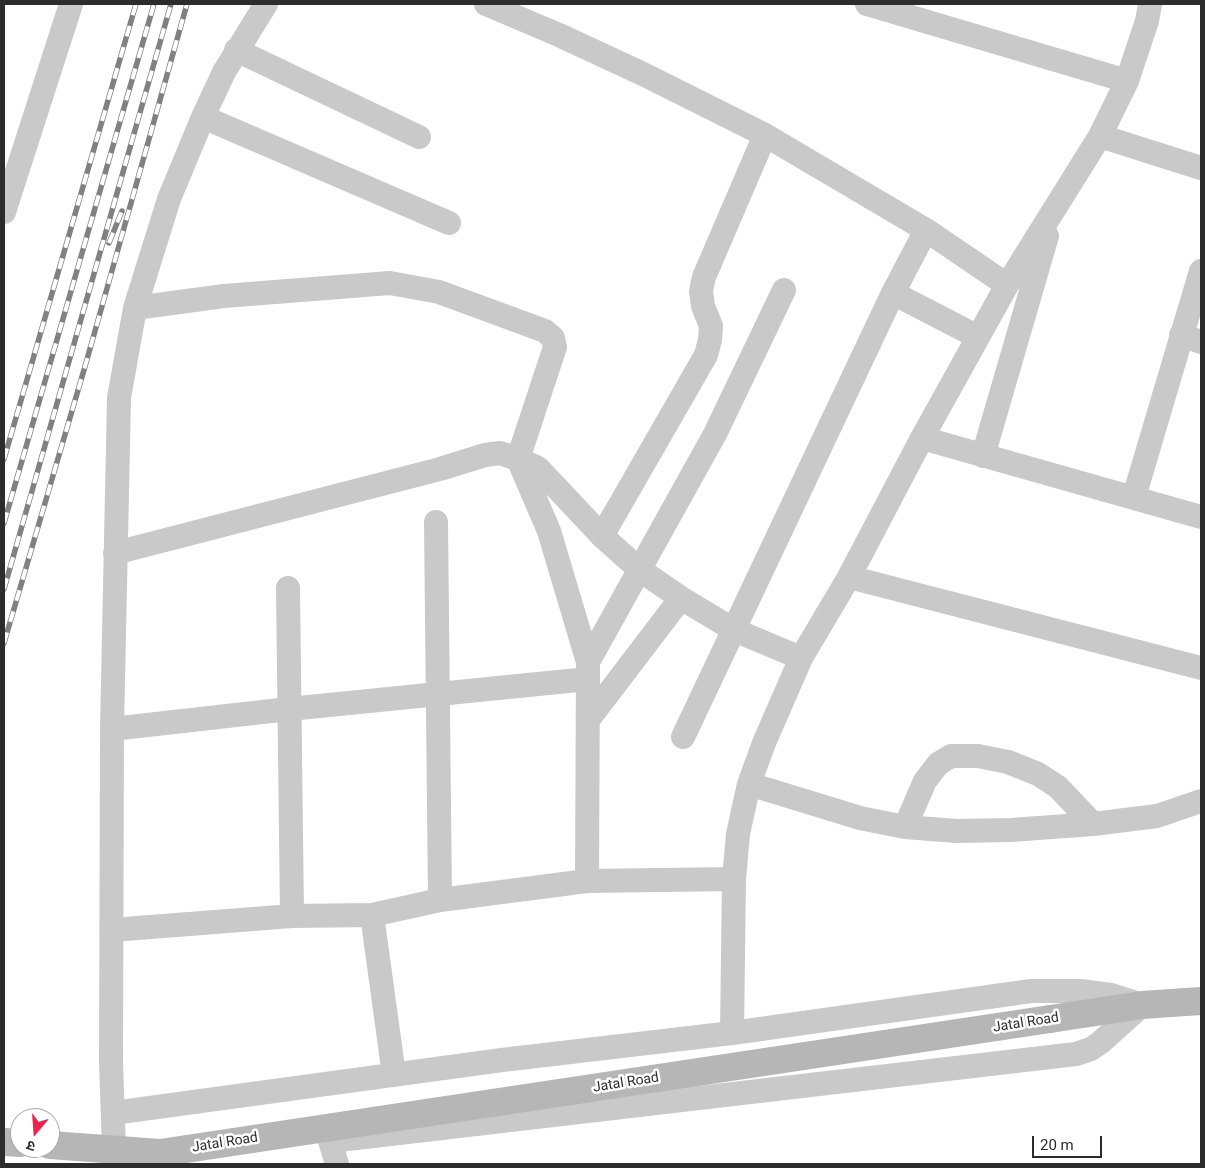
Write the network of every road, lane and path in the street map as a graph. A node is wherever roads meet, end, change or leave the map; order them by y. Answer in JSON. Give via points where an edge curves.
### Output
{"nodes":[{"id":1,"x":71,"y":4,"type":"edge"},
{"id":2,"x":266,"y":4,"type":"edge"},
{"id":3,"x":486,"y":4,"type":"edge"},
{"id":4,"x":867,"y":4,"type":"edge"},
{"id":5,"x":1150,"y":4,"type":"edge"},
{"id":6,"x":236,"y":50,"type":"junction"},
{"id":7,"x":1127,"y":81,"type":"junction"},
{"id":8,"x":203,"y":117,"type":"junction"},
{"id":9,"x":765,"y":135,"type":"junction"},
{"id":10,"x":419,"y":136,"type":"dead end"},
{"id":11,"x":1100,"y":136,"type":"junction"},
{"id":12,"x":1201,"y":168,"type":"edge"},
{"id":13,"x":1055,"y":209,"type":"junction"},
{"id":14,"x":4,"y":212,"type":"edge"},
{"id":15,"x":449,"y":223,"type":"dead end"},
{"id":16,"x":926,"y":230,"type":"junction"},
{"id":17,"x":1201,"y":271,"type":"edge"},
{"id":18,"x":1007,"y":285,"type":"junction"},
{"id":19,"x":784,"y":290,"type":"dead end"},
{"id":20,"x":893,"y":293,"type":"junction"},
{"id":21,"x":135,"y":308,"type":"junction"},
{"id":22,"x":978,"y":337,"type":"junction"},
{"id":23,"x":1191,"y":338,"type":"edge"},
{"id":24,"x":922,"y":438,"type":"junction"},
{"id":25,"x":984,"y":456,"type":"junction"},
{"id":26,"x":518,"y":459,"type":"junction"},
{"id":27,"x":1134,"y":497,"type":"junction"},
{"id":28,"x":1201,"y":517,"type":"edge"},
{"id":29,"x":436,"y":522,"type":"dead end"},
{"id":30,"x":602,"y":536,"type":"junction"},
{"id":31,"x":115,"y":553,"type":"junction"},
{"id":32,"x":640,"y":570,"type":"junction"},
{"id":33,"x":849,"y":577,"type":"junction"},
{"id":34,"x":288,"y":588,"type":"dead end"},
{"id":35,"x":681,"y":598,"type":"junction"},
{"id":36,"x":734,"y":630,"type":"junction"},
{"id":37,"x":801,"y":658,"type":"junction"},
{"id":38,"x":1201,"y":668,"type":"edge"},
{"id":39,"x":588,"y":670,"type":"junction"},
{"id":40,"x":438,"y":694,"type":"junction"},
{"id":41,"x":290,"y":709,"type":"junction"},
{"id":42,"x":588,"y":720,"type":"junction"},
{"id":43,"x":112,"y":729,"type":"junction"},
{"id":44,"x":683,"y":737,"type":"dead end"},
{"id":45,"x":749,"y":784,"type":"junction"},
{"id":46,"x":1201,"y":801,"type":"edge"},
{"id":47,"x":1093,"y":824,"type":"junction"},
{"id":48,"x":905,"y":827,"type":"junction"},
{"id":49,"x":734,"y":879,"type":"junction"},
{"id":50,"x":587,"y":881,"type":"junction"},
{"id":51,"x":440,"y":900,"type":"junction"},
{"id":52,"x":372,"y":914,"type":"junction"},
{"id":53,"x":292,"y":916,"type":"junction"},
{"id":54,"x":112,"y":930,"type":"junction"},
{"id":55,"x":1201,"y":1001,"type":"edge"},
{"id":56,"x":1142,"y":1006,"type":"junction"},
{"id":57,"x":732,"y":1033,"type":"junction"},
{"id":58,"x":394,"y":1075,"type":"junction"},
{"id":59,"x":112,"y":1113,"type":"junction"},
{"id":60,"x":330,"y":1141,"type":"junction"},
{"id":61,"x":60,"y":1147,"type":"edge"},
{"id":62,"x":112,"y":1164,"type":"edge"},
{"id":63,"x":164,"y":1164,"type":"edge"},
{"id":64,"x":337,"y":1164,"type":"edge"}],
"edges":[{"from":1,"to":14,"type":"street"},
{"from":2,"to":6,"type":"street"},
{"from":3,"to":9,"type":"street","via":[[634,70]]},
{"from":4,"to":7,"type":"street"},
{"from":5,"to":7,"type":"street","via":[[1141,44]]},
{"from":6,"to":8,"type":"street"},
{"from":6,"to":10,"type":"street"},
{"from":7,"to":11,"type":"street"},
{"from":8,"to":15,"type":"street"},
{"from":8,"to":21,"type":"street","via":[[169,199]]},
{"from":9,"to":16,"type":"street"},
{"from":9,"to":30,"type":"street","via":[[704,278],[701,291],[703,306],[711,326],[706,355]]},
{"from":11,"to":12,"type":"street"},
{"from":11,"to":13,"type":"street"},
{"from":13,"to":18,"type":"street"},
{"from":13,"to":25,"type":"street"},
{"from":16,"to":18,"type":"street"},
{"from":16,"to":20,"type":"street"},
{"from":17,"to":23,"type":"street"},
{"from":18,"to":22,"type":"street"},
{"from":19,"to":32,"type":"street","via":[[714,434]]},
{"from":20,"to":22,"type":"street"},
{"from":20,"to":36,"type":"street"},
{"from":21,"to":26,"type":"street","via":[[224,296],[390,283],[439,292],[546,331],[553,338],[555,347]]},
{"from":21,"to":31,"type":"street","via":[[119,398]]},
{"from":22,"to":24,"type":"street"},
{"from":23,"to":27,"type":"street"},
{"from":24,"to":25,"type":"street"},
{"from":24,"to":33,"type":"street"},
{"from":25,"to":27,"type":"street"},
{"from":26,"to":30,"type":"street","via":[[545,474]]},
{"from":26,"to":31,"type":"street","via":[[500,453],[485,454],[440,469]]},
{"from":26,"to":39,"type":"street","via":[[549,531]]},
{"from":27,"to":28,"type":"street"},
{"from":29,"to":40,"type":"street"},
{"from":30,"to":32,"type":"street"},
{"from":31,"to":43,"type":"street"},
{"from":32,"to":35,"type":"street"},
{"from":32,"to":39,"type":"street"},
{"from":33,"to":37,"type":"street"},
{"from":33,"to":38,"type":"street"},
{"from":34,"to":41,"type":"street"},
{"from":35,"to":36,"type":"street"},
{"from":35,"to":42,"type":"street"},
{"from":36,"to":37,"type":"street"},
{"from":36,"to":44,"type":"street"},
{"from":37,"to":45,"type":"street"},
{"from":39,"to":40,"type":"street"},
{"from":39,"to":42,"type":"street"},
{"from":40,"to":41,"type":"street"},
{"from":40,"to":51,"type":"street"},
{"from":41,"to":43,"type":"street"},
{"from":41,"to":53,"type":"street"},
{"from":42,"to":50,"type":"street"},
{"from":43,"to":54,"type":"street"},
{"from":45,"to":48,"type":"street","via":[[860,818]]},
{"from":45,"to":49,"type":"street","via":[[738,834]]},
{"from":46,"to":47,"type":"street","via":[[1157,816]]},
{"from":47,"to":48,"type":"street","via":[[957,831]]},
{"from":47,"to":48,"type":"street","via":[[1058,787],[1038,774],[1008,762],[978,756],[951,756],[938,764],[925,781]]},
{"from":49,"to":50,"type":"street"},
{"from":49,"to":57,"type":"street"},
{"from":50,"to":51,"type":"street"},
{"from":51,"to":52,"type":"street"},
{"from":52,"to":53,"type":"street"},
{"from":52,"to":58,"type":"street"},
{"from":53,"to":54,"type":"street"},
{"from":54,"to":59,"type":"street"},
{"from":55,"to":56,"type":"main road","name":"Jatal Road"},
{"from":56,"to":57,"type":"street","via":[[1111,995],[1031,991]]},
{"from":56,"to":60,"type":"street","via":[[1101,1042],[1076,1054]]},
{"from":56,"to":61,"type":"main road","name":"Jatal Road","bridge":true,"via":[[160,1153]]},
{"from":57,"to":58,"type":"street"},
{"from":58,"to":59,"type":"street"},
{"from":59,"to":62,"type":"street"},
{"from":60,"to":63,"type":"street"},
{"from":60,"to":64,"type":"street"}]}
